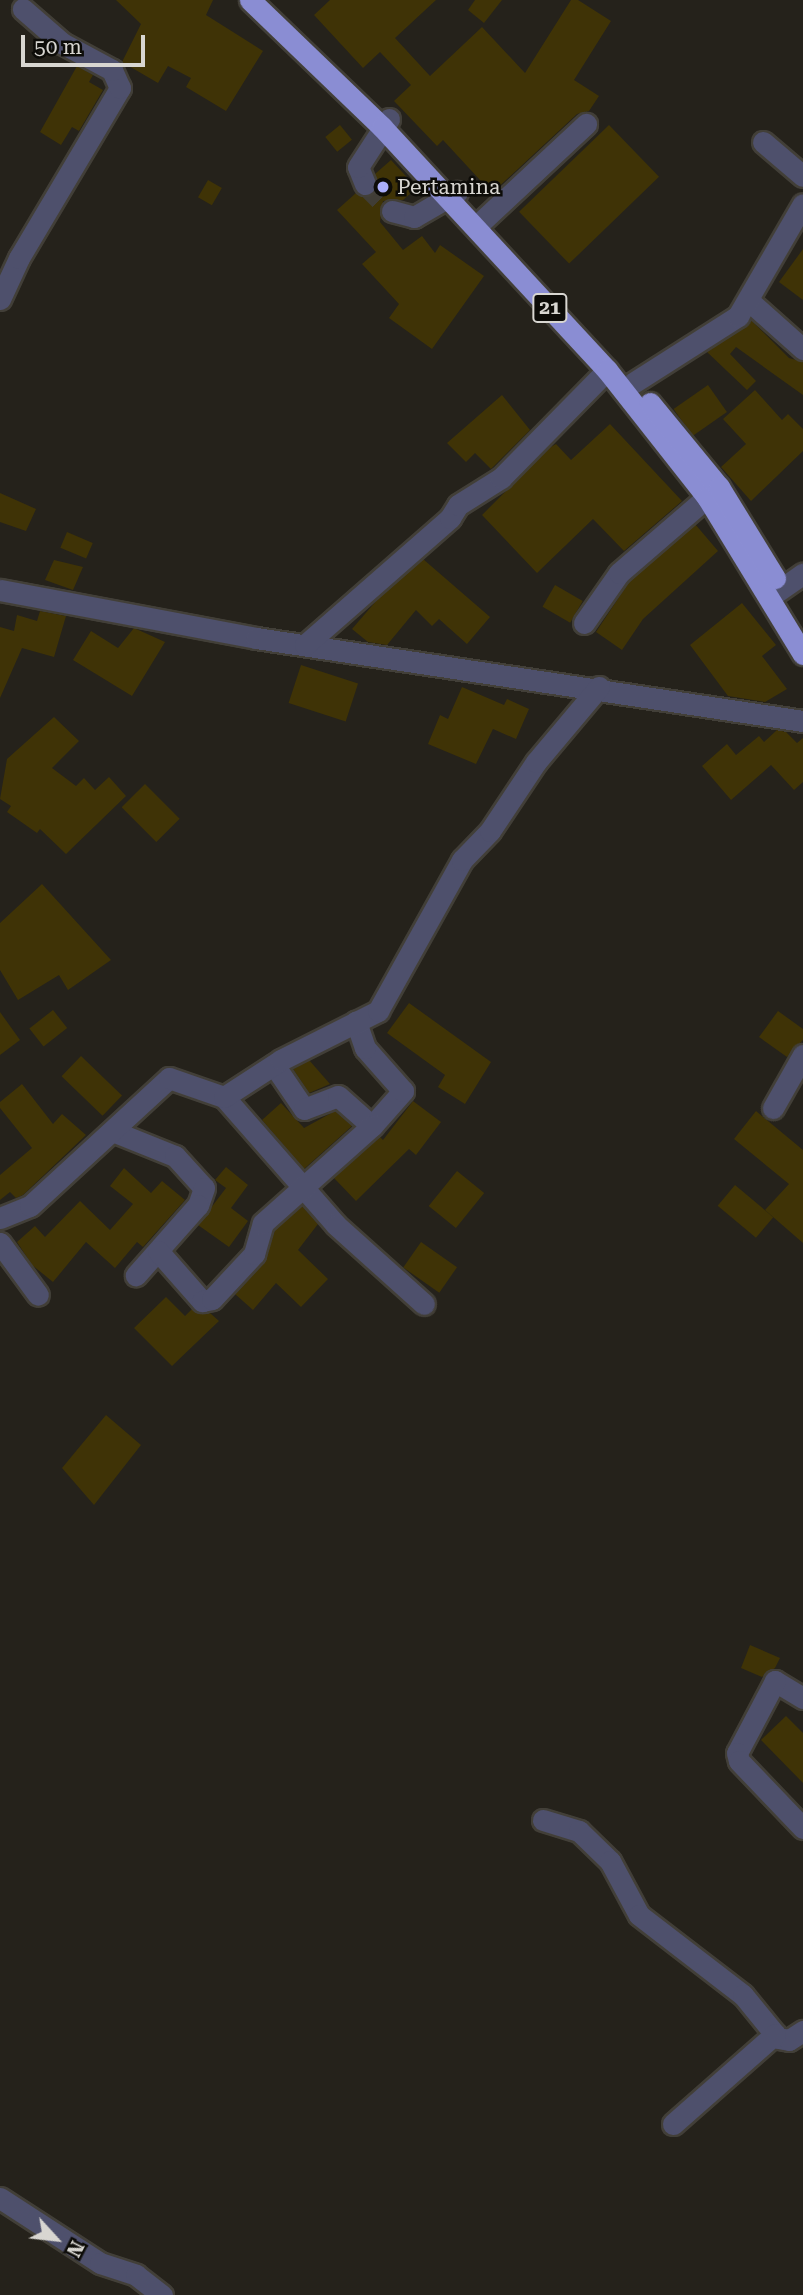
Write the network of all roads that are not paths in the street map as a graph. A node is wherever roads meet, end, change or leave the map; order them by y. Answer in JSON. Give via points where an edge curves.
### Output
{"nodes":[{"id":1,"x":250,"y":0,"type":"edge"},
{"id":2,"x":269,"y":0,"type":"edge"},
{"id":3,"x":23,"y":9,"type":"dead end"},
{"id":4,"x":385,"y":123,"type":"junction"},
{"id":5,"x":586,"y":124,"type":"dead end"},
{"id":6,"x":763,"y":142,"type":"dead end"},
{"id":7,"x":803,"y":176,"type":"edge"},
{"id":8,"x":365,"y":184,"type":"dead end"},
{"id":9,"x":453,"y":196,"type":"junction"},
{"id":10,"x":803,"y":204,"type":"edge"},
{"id":11,"x":392,"y":211,"type":"tunnel mouth"},
{"id":12,"x":483,"y":220,"type":"junction"},
{"id":13,"x":0,"y":299,"type":"edge"},
{"id":14,"x":748,"y":300,"type":"junction"},
{"id":15,"x":803,"y":349,"type":"edge"},
{"id":16,"x":607,"y":370,"type":"junction"},
{"id":17,"x":633,"y":383,"type":"junction"},
{"id":18,"x":707,"y":497,"type":"junction"},
{"id":19,"x":803,"y":574,"type":"edge"},
{"id":20,"x":0,"y":590,"type":"edge"},
{"id":21,"x":777,"y":594,"type":"junction"},
{"id":22,"x":584,"y":622,"type":"dead end"},
{"id":23,"x":803,"y":629,"type":"edge"},
{"id":24,"x":305,"y":645,"type":"junction"},
{"id":25,"x":803,"y":654,"type":"edge"},
{"id":26,"x":599,"y":687,"type":"junction"},
{"id":27,"x":803,"y":721,"type":"edge"},
{"id":28,"x":356,"y":1022,"type":"junction"},
{"id":29,"x":803,"y":1055,"type":"edge"},
{"id":30,"x":274,"y":1065,"type":"junction"},
{"id":31,"x":224,"y":1097,"type":"junction"},
{"id":32,"x":773,"y":1108,"type":"dead end"},
{"id":33,"x":372,"y":1126,"type":"junction"},
{"id":34,"x":115,"y":1132,"type":"junction"},
{"id":35,"x":302,"y":1188,"type":"junction"},
{"id":36,"x":0,"y":1218,"type":"edge"},
{"id":37,"x":0,"y":1243,"type":"edge"},
{"id":38,"x":158,"y":1251,"type":"junction"},
{"id":39,"x":136,"y":1275,"type":"dead end"},
{"id":40,"x":38,"y":1295,"type":"dead end"},
{"id":41,"x":424,"y":1304,"type":"dead end"},
{"id":42,"x":803,"y":1698,"type":"edge"},
{"id":43,"x":543,"y":1820,"type":"dead end"},
{"id":44,"x":803,"y":1828,"type":"edge"},
{"id":45,"x":803,"y":2031,"type":"edge"},
{"id":46,"x":775,"y":2035,"type":"junction"},
{"id":47,"x":673,"y":2124,"type":"dead end"},
{"id":48,"x":0,"y":2198,"type":"edge"},
{"id":49,"x":162,"y":2295,"type":"edge"}],
"edges":[{"from":1,"to":4,"type":"highway","number":"21"},
{"from":2,"to":4,"type":"highway","number":"21"},
{"from":3,"to":13,"type":"street","via":[[62,43],[112,70],[120,88]]},
{"from":4,"to":8,"type":"street","via":[[358,167]]},
{"from":4,"to":9,"type":"highway","number":"21"},
{"from":5,"to":12,"type":"street"},
{"from":6,"to":7,"type":"street"},
{"from":9,"to":11,"type":"street","via":[[414,217]]},
{"from":9,"to":12,"type":"highway","number":"21"},
{"from":9,"to":16,"type":"highway","number":"21"},
{"from":10,"to":14,"type":"street"},
{"from":12,"to":17,"type":"highway","number":"21"},
{"from":14,"to":15,"type":"street"},
{"from":14,"to":17,"type":"street","via":[[738,316]]},
{"from":16,"to":18,"type":"highway","number":"21"},
{"from":16,"to":24,"type":"street","via":[[501,478],[458,505],[450,519]]},
{"from":17,"to":21,"type":"highway","number":"21","via":[[719,486]]},
{"from":18,"to":21,"type":"highway","number":"21"},
{"from":18,"to":22,"type":"street","via":[[619,573]]},
{"from":19,"to":21,"type":"street"},
{"from":20,"to":24,"type":"street"},
{"from":21,"to":23,"type":"highway","number":"21"},
{"from":21,"to":25,"type":"highway","number":"21"},
{"from":24,"to":26,"type":"street"},
{"from":26,"to":27,"type":"street"},
{"from":26,"to":28,"type":"street","via":[[536,762],[490,831],[462,860],[437,899],[386,1003]]},
{"from":28,"to":30,"type":"street"},
{"from":28,"to":33,"type":"street","via":[[365,1048],[403,1091]]},
{"from":29,"to":32,"type":"street"},
{"from":30,"to":31,"type":"street"},
{"from":30,"to":33,"type":"street","via":[[304,1109],[338,1096]]},
{"from":31,"to":34,"type":"street","via":[[169,1078]]},
{"from":31,"to":35,"type":"street"},
{"from":33,"to":35,"type":"street"},
{"from":34,"to":36,"type":"street","via":[[30,1206]]},
{"from":34,"to":38,"type":"street","via":[[175,1156],[204,1188],[198,1205]]},
{"from":35,"to":38,"type":"street","via":[[263,1223],[254,1254],[208,1301],[202,1301]]},
{"from":35,"to":41,"type":"street"},
{"from":37,"to":40,"type":"street"},
{"from":38,"to":39,"type":"street"},
{"from":42,"to":44,"type":"street","via":[[775,1681],[737,1753],[739,1761]]},
{"from":43,"to":46,"type":"street","via":[[579,1831],[610,1861],[639,1915],[743,1996]]},
{"from":45,"to":46,"type":"street","via":[[786,2041]]},
{"from":46,"to":47,"type":"street"},
{"from":48,"to":49,"type":"street","via":[[100,2263],[127,2270]]}]}
